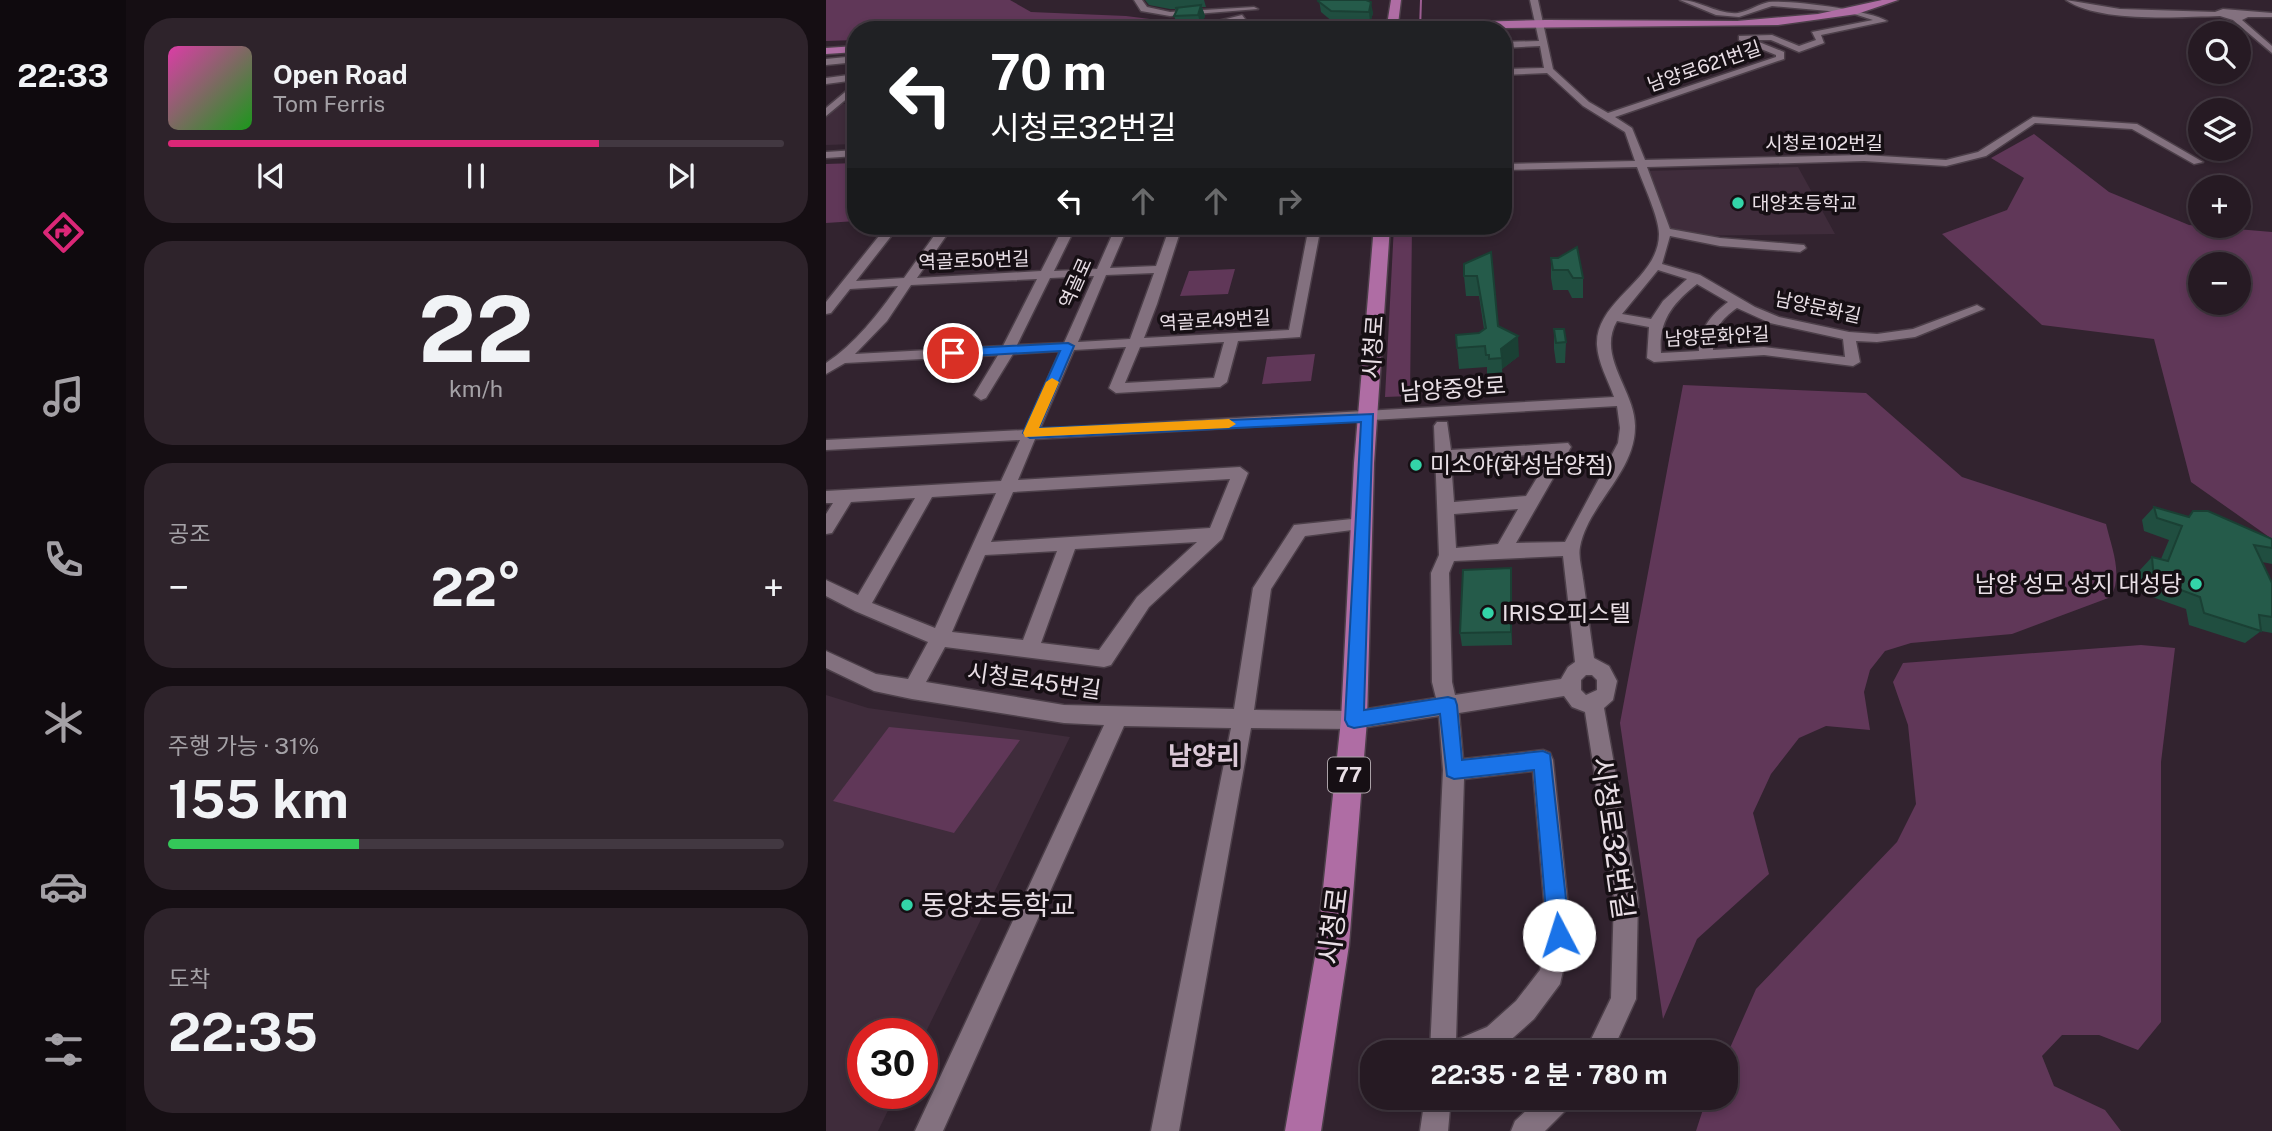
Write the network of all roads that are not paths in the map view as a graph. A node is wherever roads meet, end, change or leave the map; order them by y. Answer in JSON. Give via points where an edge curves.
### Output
{"nodes":[{"id":1,"x":1138,"y":0,"type":"edge"},
{"id":2,"x":1395,"y":0,"type":"edge"},
{"id":3,"x":1534,"y":0,"type":"edge"},
{"id":4,"x":1684,"y":0,"type":"edge"},
{"id":5,"x":1893,"y":0,"type":"edge"},
{"id":6,"x":2070,"y":0,"type":"edge"},
{"id":7,"x":1252,"y":4,"type":"edge"},
{"id":8,"x":1852,"y":10,"type":"junction"},
{"id":9,"x":2272,"y":15,"type":"edge"},
{"id":10,"x":2239,"y":16,"type":"junction"},
{"id":11,"x":1227,"y":21,"type":"edge"},
{"id":12,"x":1393,"y":21,"type":"edge"},
{"id":13,"x":1540,"y":23,"type":"junction"},
{"id":14,"x":1727,"y":23,"type":"junction"},
{"id":15,"x":1512,"y":24,"type":"edge"},
{"id":16,"x":1805,"y":34,"type":"dead end"},
{"id":17,"x":1815,"y":34,"type":"junction"},
{"id":18,"x":1794,"y":35,"type":"dead end"},
{"id":19,"x":1772,"y":37,"type":"junction"},
{"id":20,"x":1741,"y":38,"type":"junction"},
{"id":21,"x":1544,"y":43,"type":"junction"},
{"id":22,"x":1512,"y":45,"type":"edge"},
{"id":23,"x":847,"y":50,"type":"edge"},
{"id":24,"x":2272,"y":50,"type":"edge"},
{"id":25,"x":826,"y":51,"type":"edge"},
{"id":26,"x":847,"y":60,"type":"edge"},
{"id":27,"x":826,"y":62,"type":"edge"},
{"id":28,"x":1549,"y":70,"type":"junction"},
{"id":29,"x":1512,"y":72,"type":"edge"},
{"id":30,"x":847,"y":78,"type":"edge"},
{"id":31,"x":826,"y":81,"type":"edge"},
{"id":32,"x":847,"y":94,"type":"edge"},
{"id":33,"x":838,"y":102,"type":"junction"},
{"id":34,"x":847,"y":102,"type":"edge"},
{"id":35,"x":826,"y":104,"type":"edge"},
{"id":36,"x":826,"y":113,"type":"edge"},
{"id":37,"x":1610,"y":116,"type":"junction"},
{"id":38,"x":847,"y":154,"type":"edge"},
{"id":39,"x":826,"y":155,"type":"edge"},
{"id":40,"x":2198,"y":162,"type":"dead end"},
{"id":41,"x":1642,"y":163,"type":"junction"},
{"id":42,"x":1512,"y":167,"type":"edge"},
{"id":43,"x":1665,"y":232,"type":"junction"},
{"id":44,"x":886,"y":235,"type":"edge"},
{"id":45,"x":941,"y":235,"type":"edge"},
{"id":46,"x":1066,"y":235,"type":"edge"},
{"id":47,"x":1118,"y":235,"type":"edge"},
{"id":48,"x":1173,"y":235,"type":"edge"},
{"id":49,"x":1313,"y":235,"type":"edge"},
{"id":50,"x":1381,"y":235,"type":"edge"},
{"id":51,"x":1800,"y":248,"type":"dead end"},
{"id":52,"x":1657,"y":266,"type":"junction"},
{"id":53,"x":1161,"y":269,"type":"junction"},
{"id":54,"x":1101,"y":272,"type":"junction"},
{"id":55,"x":1045,"y":276,"type":"junction"},
{"id":56,"x":1696,"y":278,"type":"junction"},
{"id":57,"x":909,"y":282,"type":"junction"},
{"id":58,"x":847,"y":285,"type":"junction"},
{"id":59,"x":1737,"y":302,"type":"junction"},
{"id":60,"x":1977,"y":309,"type":"dead end"},
{"id":61,"x":826,"y":310,"type":"edge"},
{"id":62,"x":1613,"y":316,"type":"junction"},
{"id":63,"x":1655,"y":324,"type":"junction"},
{"id":64,"x":1770,"y":335,"type":"junction"},
{"id":65,"x":1849,"y":336,"type":"junction"},
{"id":66,"x":1232,"y":338,"type":"junction"},
{"id":67,"x":1133,"y":344,"type":"junction"},
{"id":68,"x":1068,"y":346,"type":"junction"},
{"id":69,"x":1008,"y":350,"type":"junction"},
{"id":70,"x":1706,"y":355,"type":"junction"},
{"id":71,"x":842,"y":359,"type":"junction"},
{"id":72,"x":826,"y":370,"type":"edge"},
{"id":73,"x":981,"y":395,"type":"dead end"},
{"id":74,"x":1622,"y":401,"type":"junction"},
{"id":75,"x":1368,"y":417,"type":"junction"},
{"id":76,"x":1442,"y":426,"type":"dead end"},
{"id":77,"x":1030,"y":433,"type":"junction"},
{"id":78,"x":826,"y":445,"type":"edge"},
{"id":79,"x":1443,"y":456,"type":"junction"},
{"id":80,"x":1006,"y":485,"type":"junction"},
{"id":81,"x":927,"y":491,"type":"junction"},
{"id":82,"x":846,"y":496,"type":"junction"},
{"id":83,"x":826,"y":497,"type":"edge"},
{"id":84,"x":1532,"y":502,"type":"junction"},
{"id":85,"x":1446,"y":509,"type":"junction"},
{"id":86,"x":1362,"y":524,"type":"junction"},
{"id":87,"x":826,"y":528,"type":"edge"},
{"id":88,"x":1216,"y":534,"type":"junction"},
{"id":89,"x":1069,"y":543,"type":"junction"},
{"id":90,"x":978,"y":549,"type":"junction"},
{"id":91,"x":1571,"y":549,"type":"junction"},
{"id":92,"x":1503,"y":550,"type":"junction"},
{"id":93,"x":1448,"y":555,"type":"junction"},
{"id":94,"x":826,"y":587,"type":"edge"},
{"id":95,"x":861,"y":606,"type":"junction"},
{"id":96,"x":940,"y":638,"type":"junction"},
{"id":97,"x":1028,"y":651,"type":"junction"},
{"id":98,"x":826,"y":659,"type":"edge"},
{"id":99,"x":1585,"y":667,"type":"junction"},
{"id":100,"x":1569,"y":687,"type":"junction"},
{"id":101,"x":912,"y":690,"type":"junction"},
{"id":102,"x":1593,"y":702,"type":"junction"},
{"id":103,"x":1448,"y":705,"type":"junction"},
{"id":104,"x":1118,"y":718,"type":"junction"},
{"id":105,"x":1354,"y":720,"type":"junction"},
{"id":106,"x":1242,"y":721,"type":"junction"},
{"id":107,"x":1454,"y":770,"type":"junction"},
{"id":108,"x":1443,"y":1040,"type":"edge"},
{"id":109,"x":1487,"y":1040,"type":"edge"},
{"id":110,"x":1604,"y":1040,"type":"edge"},
{"id":111,"x":1436,"y":1110,"type":"edge"},
{"id":112,"x":1547,"y":1110,"type":"edge"},
{"id":113,"x":929,"y":1131,"type":"edge"},
{"id":114,"x":1165,"y":1131,"type":"edge"},
{"id":115,"x":1303,"y":1131,"type":"edge"},
{"id":116,"x":1434,"y":1131,"type":"edge"},
{"id":117,"x":1525,"y":1131,"type":"edge"}],
"edges":[{"from":1,"to":7,"type":"street","via":[[1144,9],[1170,14]]},
{"from":2,"to":12,"type":"main road"},
{"from":3,"to":13,"type":"street"},
{"from":4,"to":8,"type":"street","via":[[1716,13],[1739,15],[1771,4]]},
{"from":5,"to":8,"type":"main road"},
{"from":6,"to":10,"type":"street","via":[[2106,9],[2222,10]]},
{"from":7,"to":11,"type":"street","via":[[1249,14]]},
{"from":8,"to":14,"type":"main road"},
{"from":8,"to":17,"type":"street","name":"남양로621번길","via":[[1883,21]]},
{"from":9,"to":10,"type":"street"},
{"from":10,"to":24,"type":"street"},
{"from":13,"to":14,"type":"main road"},
{"from":13,"to":15,"type":"main road"},
{"from":13,"to":21,"type":"street"},
{"from":14,"to":20,"type":"street"},
{"from":16,"to":17,"type":"street"},
{"from":17,"to":19,"type":"street","name":"남양로621번길","via":[[1821,41],[1799,49]]},
{"from":18,"to":19,"type":"street"},
{"from":19,"to":20,"type":"street","name":"남양로621번길"},
{"from":20,"to":37,"type":"street","name":"남양로621번길","via":[[1781,54],[1780,59]]},
{"from":21,"to":22,"type":"street"},
{"from":21,"to":28,"type":"street"},
{"from":23,"to":25,"type":"main road"},
{"from":26,"to":27,"type":"street"},
{"from":28,"to":29,"type":"street"},
{"from":28,"to":37,"type":"street","via":[[1586,104]]},
{"from":30,"to":31,"type":"street"},
{"from":32,"to":33,"type":"street"},
{"from":33,"to":34,"type":"street"},
{"from":33,"to":35,"type":"street"},
{"from":33,"to":36,"type":"street"},
{"from":37,"to":41,"type":"street","via":[[1629,130]]},
{"from":38,"to":39,"type":"street"},
{"from":40,"to":41,"type":"street","name":"시청로102번길","via":[[2134,127],[2033,120],[1982,154],[1945,163],[1864,158]]},
{"from":41,"to":42,"type":"street","name":"시청로102번길"},
{"from":41,"to":43,"type":"street"},
{"from":43,"to":51,"type":"street"},
{"from":43,"to":52,"type":"street"},
{"from":44,"to":58,"type":"street"},
{"from":45,"to":57,"type":"street"},
{"from":46,"to":55,"type":"street"},
{"from":47,"to":54,"type":"street","name":"역골로"},
{"from":48,"to":53,"type":"street"},
{"from":49,"to":66,"type":"street","name":"역골로49번길","via":[[1295,334]]},
{"from":50,"to":75,"type":"main road","name":"시청로","number":"77"},
{"from":52,"to":56,"type":"street","name":"남양문화길"},
{"from":52,"to":62,"type":"street"},
{"from":53,"to":54,"type":"street"},
{"from":53,"to":67,"type":"street"},
{"from":54,"to":55,"type":"street","name":"역골로50번길"},
{"from":54,"to":68,"type":"street","name":"역골로"},
{"from":55,"to":57,"type":"street","name":"역골로50번길"},
{"from":55,"to":69,"type":"street"},
{"from":56,"to":59,"type":"street","name":"남양문화길"},
{"from":56,"to":63,"type":"street","name":"남양문화안길","via":[[1661,310]]},
{"from":57,"to":58,"type":"street","name":"역골로50번길"},
{"from":57,"to":71,"type":"street"},
{"from":58,"to":61,"type":"street"},
{"from":59,"to":64,"type":"street","name":"남양문화길"},
{"from":59,"to":70,"type":"street","via":[[1709,327],[1704,340]]},
{"from":60,"to":65,"type":"street","name":"남양문화길","via":[[1915,333]]},
{"from":62,"to":63,"type":"street"},
{"from":62,"to":74,"type":"street","via":[[1604,334]]},
{"from":63,"to":70,"type":"street","name":"남양문화안길","via":[[1651,340],[1654,358]]},
{"from":64,"to":65,"type":"street","name":"남양문화길"},
{"from":64,"to":65,"type":"street","name":"남양문화안길","via":[[1853,362]]},
{"from":64,"to":70,"type":"street","name":"남양문화안길"},
{"from":66,"to":67,"type":"street","name":"역골로49번길"},
{"from":66,"to":67,"type":"street","via":[[1220,382],[1116,388]]},
{"from":67,"to":68,"type":"street","name":"역골로49번길"},
{"from":68,"to":69,"type":"street","name":"역골로49번길"},
{"from":68,"to":77,"type":"street","name":"역골로"},
{"from":69,"to":71,"type":"street","name":"역골로49번길"},
{"from":69,"to":73,"type":"street"},
{"from":71,"to":72,"type":"street"},
{"from":74,"to":75,"type":"street","name":"남양중앙로"},
{"from":74,"to":91,"type":"street","via":[[1628,428],[1619,458],[1576,531]]},
{"from":75,"to":77,"type":"street","name":"남양중앙로"},
{"from":75,"to":86,"type":"main road","name":"시청로","number":"77"},
{"from":76,"to":79,"type":"street"},
{"from":77,"to":78,"type":"street","name":"남양중앙로"},
{"from":77,"to":80,"type":"street","name":"역골로"},
{"from":79,"to":84,"type":"street","via":[[1563,447]]},
{"from":79,"to":85,"type":"street"},
{"from":80,"to":81,"type":"street"},
{"from":80,"to":88,"type":"street","via":[[1240,473]]},
{"from":80,"to":90,"type":"street","name":"역골로"},
{"from":81,"to":82,"type":"street"},
{"from":81,"to":95,"type":"street"},
{"from":82,"to":83,"type":"street"},
{"from":82,"to":87,"type":"street"},
{"from":84,"to":85,"type":"street"},
{"from":84,"to":92,"type":"street"},
{"from":85,"to":93,"type":"street"},
{"from":86,"to":105,"type":"main road","name":"시청로","number":"77"},
{"from":86,"to":106,"type":"street","via":[[1300,530],[1262,588]]},
{"from":88,"to":89,"type":"street"},
{"from":88,"to":97,"type":"street","via":[[1143,602],[1104,659]]},
{"from":89,"to":90,"type":"street"},
{"from":89,"to":97,"type":"street"},
{"from":90,"to":96,"type":"street","name":"역골로"},
{"from":91,"to":92,"type":"street"},
{"from":91,"to":99,"type":"street"},
{"from":92,"to":93,"type":"street"},
{"from":93,"to":103,"type":"street","via":[[1440,573],[1442,682]]},
{"from":94,"to":95,"type":"street"},
{"from":95,"to":96,"type":"street"},
{"from":96,"to":97,"type":"street"},
{"from":96,"to":101,"type":"street","name":"역골로"},
{"from":98,"to":101,"type":"street","name":"시청로45번길","via":[[874,682]]},
{"from":99,"to":100,"type":"street","via":[[1570,676]]},
{"from":99,"to":102,"type":"street","via":[[1604,673],[1609,684],[1604,696]]},
{"from":100,"to":102,"type":"street","via":[[1580,700]]},
{"from":100,"to":103,"type":"street"},
{"from":101,"to":104,"type":"street","name":"시청로45번길"},
{"from":102,"to":110,"type":"street","name":"시청로32번길","via":[[1626,898],[1623,999]]},
{"from":103,"to":105,"type":"street"},
{"from":103,"to":107,"type":"street"},
{"from":104,"to":106,"type":"street","name":"시청로45번길"},
{"from":104,"to":113,"type":"street"},
{"from":105,"to":106,"type":"street","name":"시청로45번길"},
{"from":105,"to":115,"type":"main road","name":"시청로","number":"77","via":[[1332,945]]},
{"from":106,"to":114,"type":"street"},
{"from":107,"to":108,"type":"street"},
{"from":107,"to":109,"type":"street","via":[[1543,760],[1559,935],[1551,975],[1525,1010]]},
{"from":111,"to":116,"type":"street"},
{"from":112,"to":117,"type":"street"}]}
